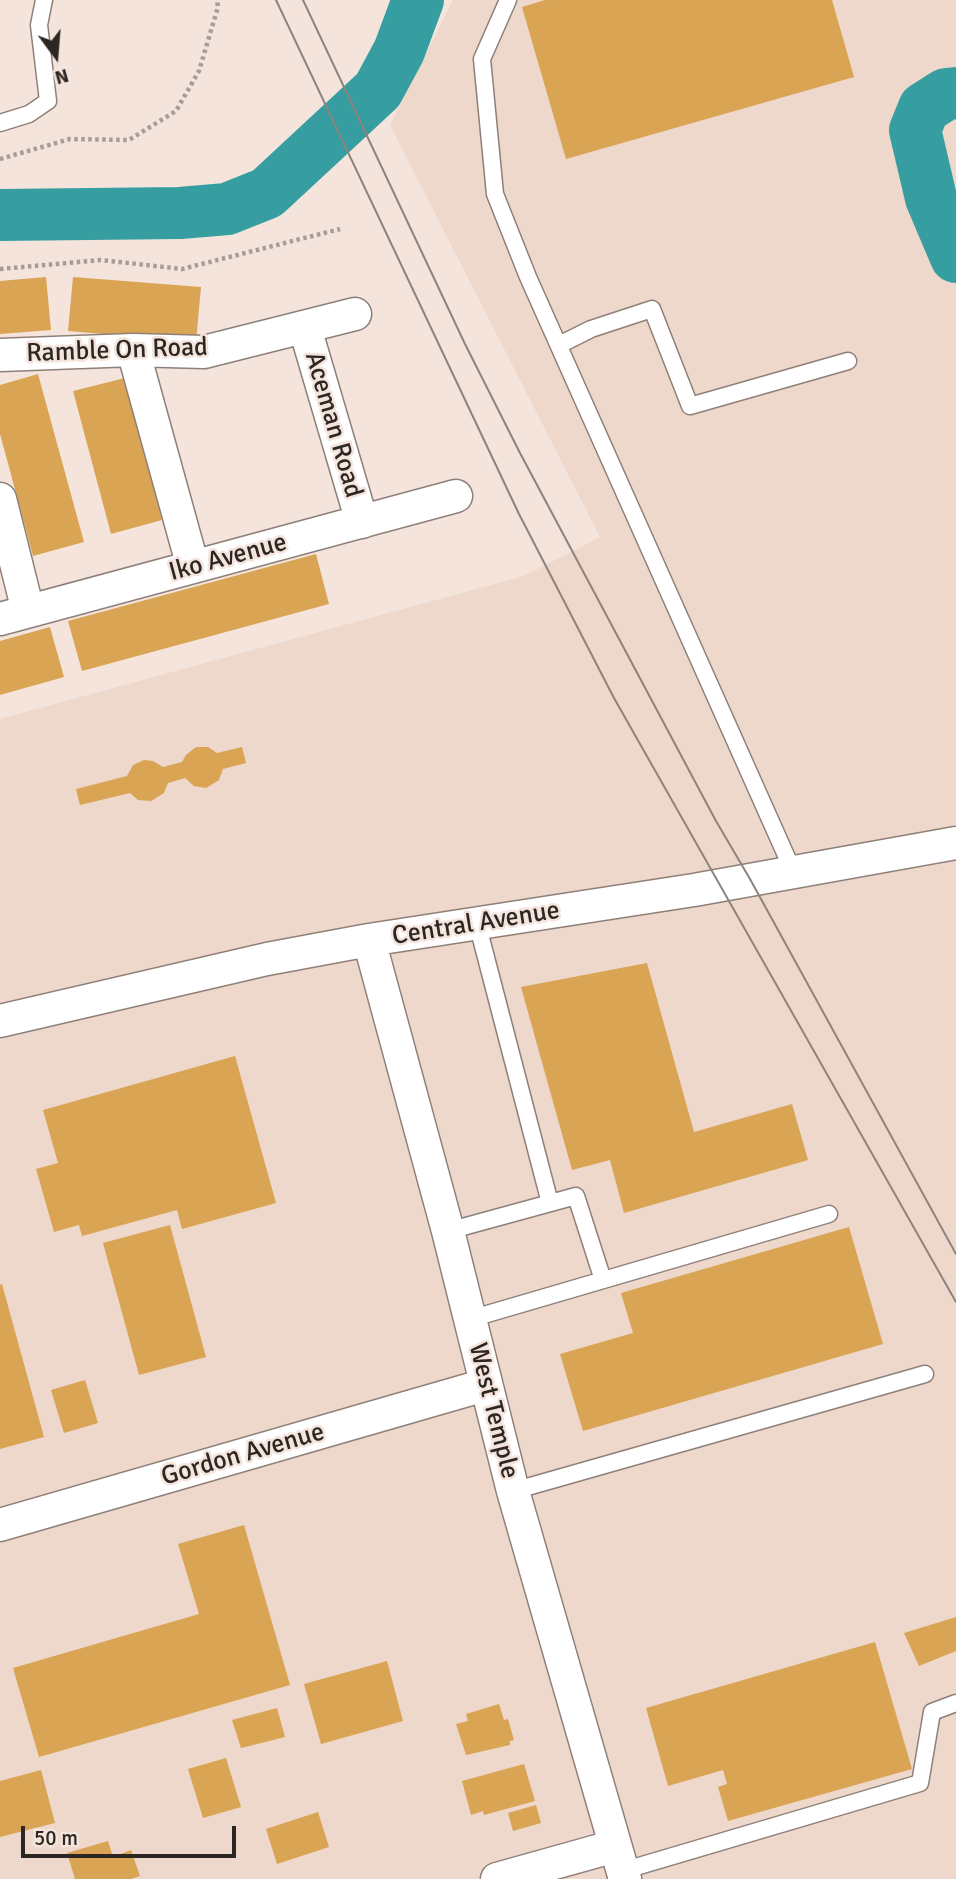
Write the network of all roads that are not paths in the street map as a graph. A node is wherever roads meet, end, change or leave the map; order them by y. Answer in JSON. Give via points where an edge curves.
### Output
{"nodes":[{"id":1,"x":44,"y":0,"type":"edge"},
{"id":2,"x":508,"y":0,"type":"edge"},
{"id":3,"x":0,"y":123,"type":"edge"},
{"id":4,"x":355,"y":314,"type":"dead end"},
{"id":5,"x":305,"y":328,"type":"junction"},
{"id":6,"x":559,"y":345,"type":"junction"},
{"id":7,"x":133,"y":351,"type":"junction"},
{"id":8,"x":0,"y":355,"type":"edge"},
{"id":9,"x":849,"y":361,"type":"dead end"},
{"id":10,"x":456,"y":496,"type":"dead end"},
{"id":11,"x":0,"y":499,"type":"edge"},
{"id":12,"x":362,"y":522,"type":"junction"},
{"id":13,"x":193,"y":567,"type":"junction"},
{"id":14,"x":14,"y":615,"type":"edge"},
{"id":15,"x":956,"y":843,"type":"edge"},
{"id":16,"x":793,"y":872,"type":"junction"},
{"id":17,"x":477,"y":923,"type":"junction"},
{"id":18,"x":369,"y":940,"type":"junction"},
{"id":19,"x":0,"y":1021,"type":"edge"},
{"id":20,"x":550,"y":1203,"type":"junction"},
{"id":21,"x":829,"y":1214,"type":"dead end"},
{"id":22,"x":448,"y":1231,"type":"junction"},
{"id":23,"x":603,"y":1280,"type":"junction"},
{"id":24,"x":470,"y":1319,"type":"junction"},
{"id":25,"x":925,"y":1374,"type":"dead end"},
{"id":26,"x":485,"y":1385,"type":"junction"},
{"id":27,"x":513,"y":1491,"type":"junction"},
{"id":28,"x":0,"y":1525,"type":"edge"},
{"id":29,"x":956,"y":1703,"type":"edge"},
{"id":30,"x":621,"y":1865,"type":"edge"},
{"id":31,"x":497,"y":1879,"type":"edge"}],
"edges":[{"from":1,"to":3,"type":"lane","via":[[38,25],[48,101],[29,114]]},
{"from":2,"to":6,"type":"lane","via":[[482,60],[495,194]]},
{"from":4,"to":5,"type":"street","name":"Ramble On Road"},
{"from":5,"to":7,"type":"street","name":"Ramble On Road","via":[[204,352]]},
{"from":5,"to":12,"type":"street","name":"Aceman Road"},
{"from":6,"to":9,"type":"lane","via":[[652,309],[690,406]]},
{"from":6,"to":16,"type":"lane"},
{"from":7,"to":8,"type":"street","name":"Ramble On Road"},
{"from":7,"to":13,"type":"street"},
{"from":10,"to":12,"type":"street","name":"Iko Avenue"},
{"from":11,"to":14,"type":"street"},
{"from":12,"to":13,"type":"street","name":"Iko Avenue"},
{"from":13,"to":14,"type":"street","name":"Iko Avenue"},
{"from":15,"to":16,"type":"street","name":"Central Avenue"},
{"from":16,"to":17,"type":"street","name":"Central Avenue"},
{"from":17,"to":18,"type":"street","name":"Central Avenue"},
{"from":17,"to":20,"type":"lane"},
{"from":18,"to":19,"type":"street","name":"Central Avenue"},
{"from":18,"to":22,"type":"street","name":"West Temple"},
{"from":20,"to":22,"type":"lane"},
{"from":20,"to":23,"type":"lane","via":[[576,1196]]},
{"from":21,"to":23,"type":"lane"},
{"from":22,"to":24,"type":"street","name":"West Temple"},
{"from":23,"to":24,"type":"lane"},
{"from":24,"to":26,"type":"street","name":"West Temple"},
{"from":25,"to":27,"type":"lane"},
{"from":26,"to":27,"type":"street","name":"West Temple"},
{"from":26,"to":28,"type":"street","name":"Gordon Avenue"},
{"from":27,"to":30,"type":"street","name":"West Temple"},
{"from":29,"to":30,"type":"lane","via":[[932,1712],[920,1783]]},
{"from":30,"to":31,"type":"street"}]}
